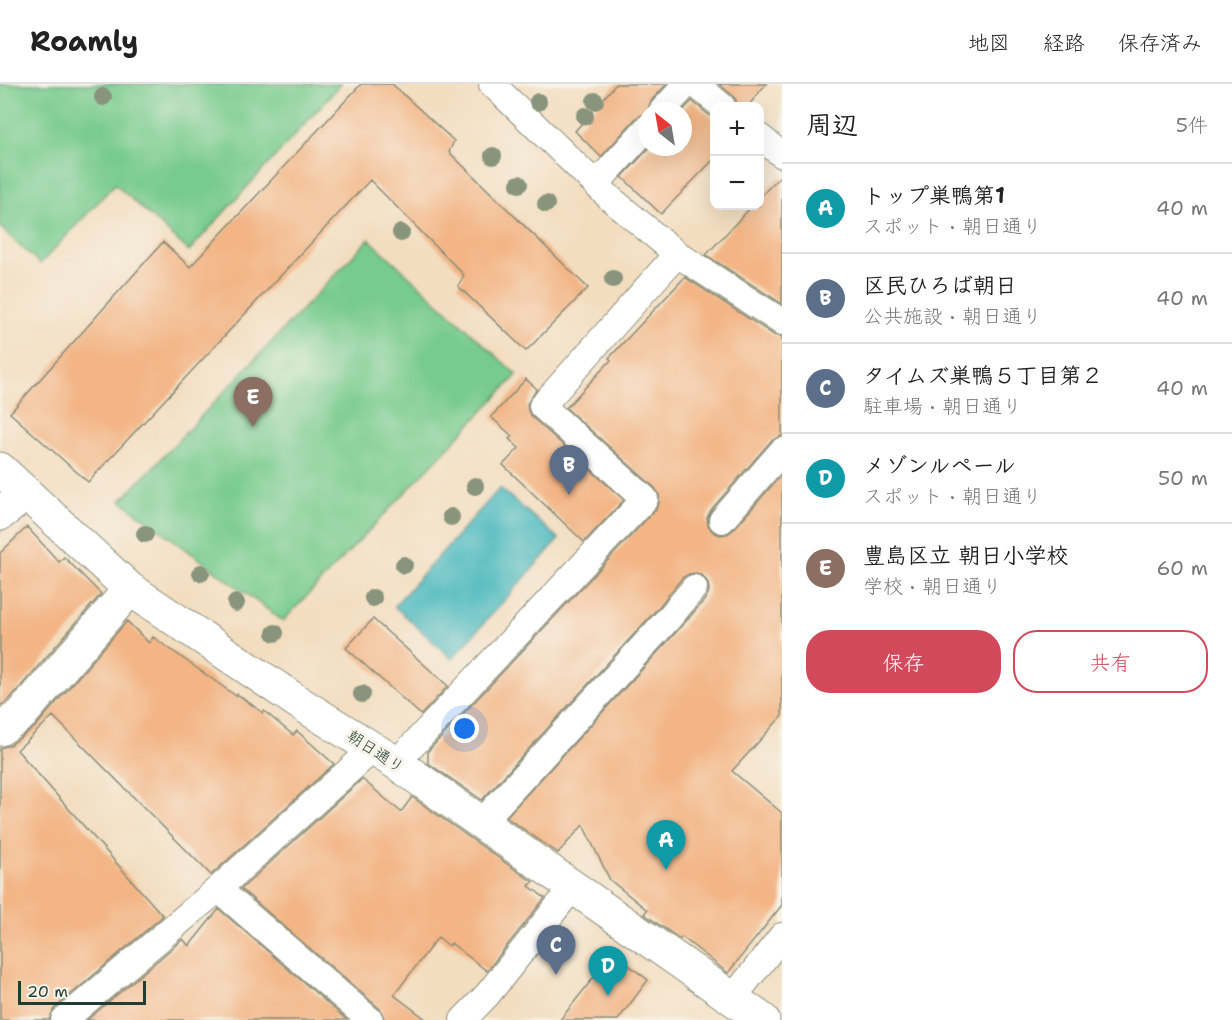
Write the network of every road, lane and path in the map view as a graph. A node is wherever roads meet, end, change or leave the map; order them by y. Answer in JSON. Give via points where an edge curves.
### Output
{"nodes":[{"id":1,"x":492,"y":84,"type":"edge"},
{"id":2,"x":687,"y":84,"type":"edge"},
{"id":3,"x":695,"y":84,"type":"edge"},
{"id":4,"x":670,"y":102,"type":"edge"},
{"id":5,"x":717,"y":102,"type":"edge"},
{"id":6,"x":638,"y":138,"type":"edge"},
{"id":7,"x":596,"y":184,"type":"junction"},
{"id":8,"x":676,"y":254,"type":"junction"},
{"id":9,"x":782,"y":322,"type":"edge"},
{"id":10,"x":782,"y":451,"type":"edge"},
{"id":11,"x":0,"y":469,"type":"edge"},
{"id":12,"x":26,"y":494,"type":"junction"},
{"id":13,"x":0,"y":514,"type":"edge"},
{"id":14,"x":722,"y":520,"type":"dead end"},
{"id":15,"x":694,"y":588,"type":"dead end"},
{"id":16,"x":130,"y":589,"type":"junction"},
{"id":17,"x":0,"y":729,"type":"edge"},
{"id":18,"x":385,"y":755,"type":"junction"},
{"id":19,"x":481,"y":823,"type":"junction"},
{"id":20,"x":573,"y":887,"type":"junction"},
{"id":21,"x":218,"y":888,"type":"junction"},
{"id":22,"x":782,"y":936,"type":"edge"},
{"id":23,"x":732,"y":999,"type":"junction"},
{"id":24,"x":64,"y":1020,"type":"edge"},
{"id":25,"x":370,"y":1020,"type":"edge"},
{"id":26,"x":464,"y":1020,"type":"edge"},
{"id":27,"x":763,"y":1020,"type":"edge"}],
"edges":[{"from":1,"to":7,"type":"lane"},
{"from":2,"to":4,"type":"lane"},
{"from":3,"to":5,"type":"lane"},
{"from":6,"to":7,"type":"lane"},
{"from":7,"to":8,"type":"lane"},
{"from":8,"to":9,"type":"lane"},
{"from":8,"to":18,"type":"lane","via":[[542,406],[645,499]]},
{"from":10,"to":14,"type":"lane"},
{"from":11,"to":12,"type":"street","name":"朝日通り"},
{"from":12,"to":13,"type":"street"},
{"from":12,"to":16,"type":"street","name":"朝日通り"},
{"from":15,"to":19,"type":"lane"},
{"from":16,"to":17,"type":"street","via":[[21,715]]},
{"from":16,"to":18,"type":"street","name":"朝日通り","via":[[301,704]]},
{"from":18,"to":19,"type":"street","name":"朝日通り"},
{"from":18,"to":21,"type":"lane"},
{"from":19,"to":20,"type":"street","name":"朝日通り"},
{"from":20,"to":23,"type":"street","name":"朝日通り"},
{"from":20,"to":26,"type":"lane"},
{"from":21,"to":24,"type":"lane"},
{"from":21,"to":25,"type":"lane"},
{"from":22,"to":23,"type":"lane"},
{"from":23,"to":27,"type":"street","name":"朝日通り"}]}
